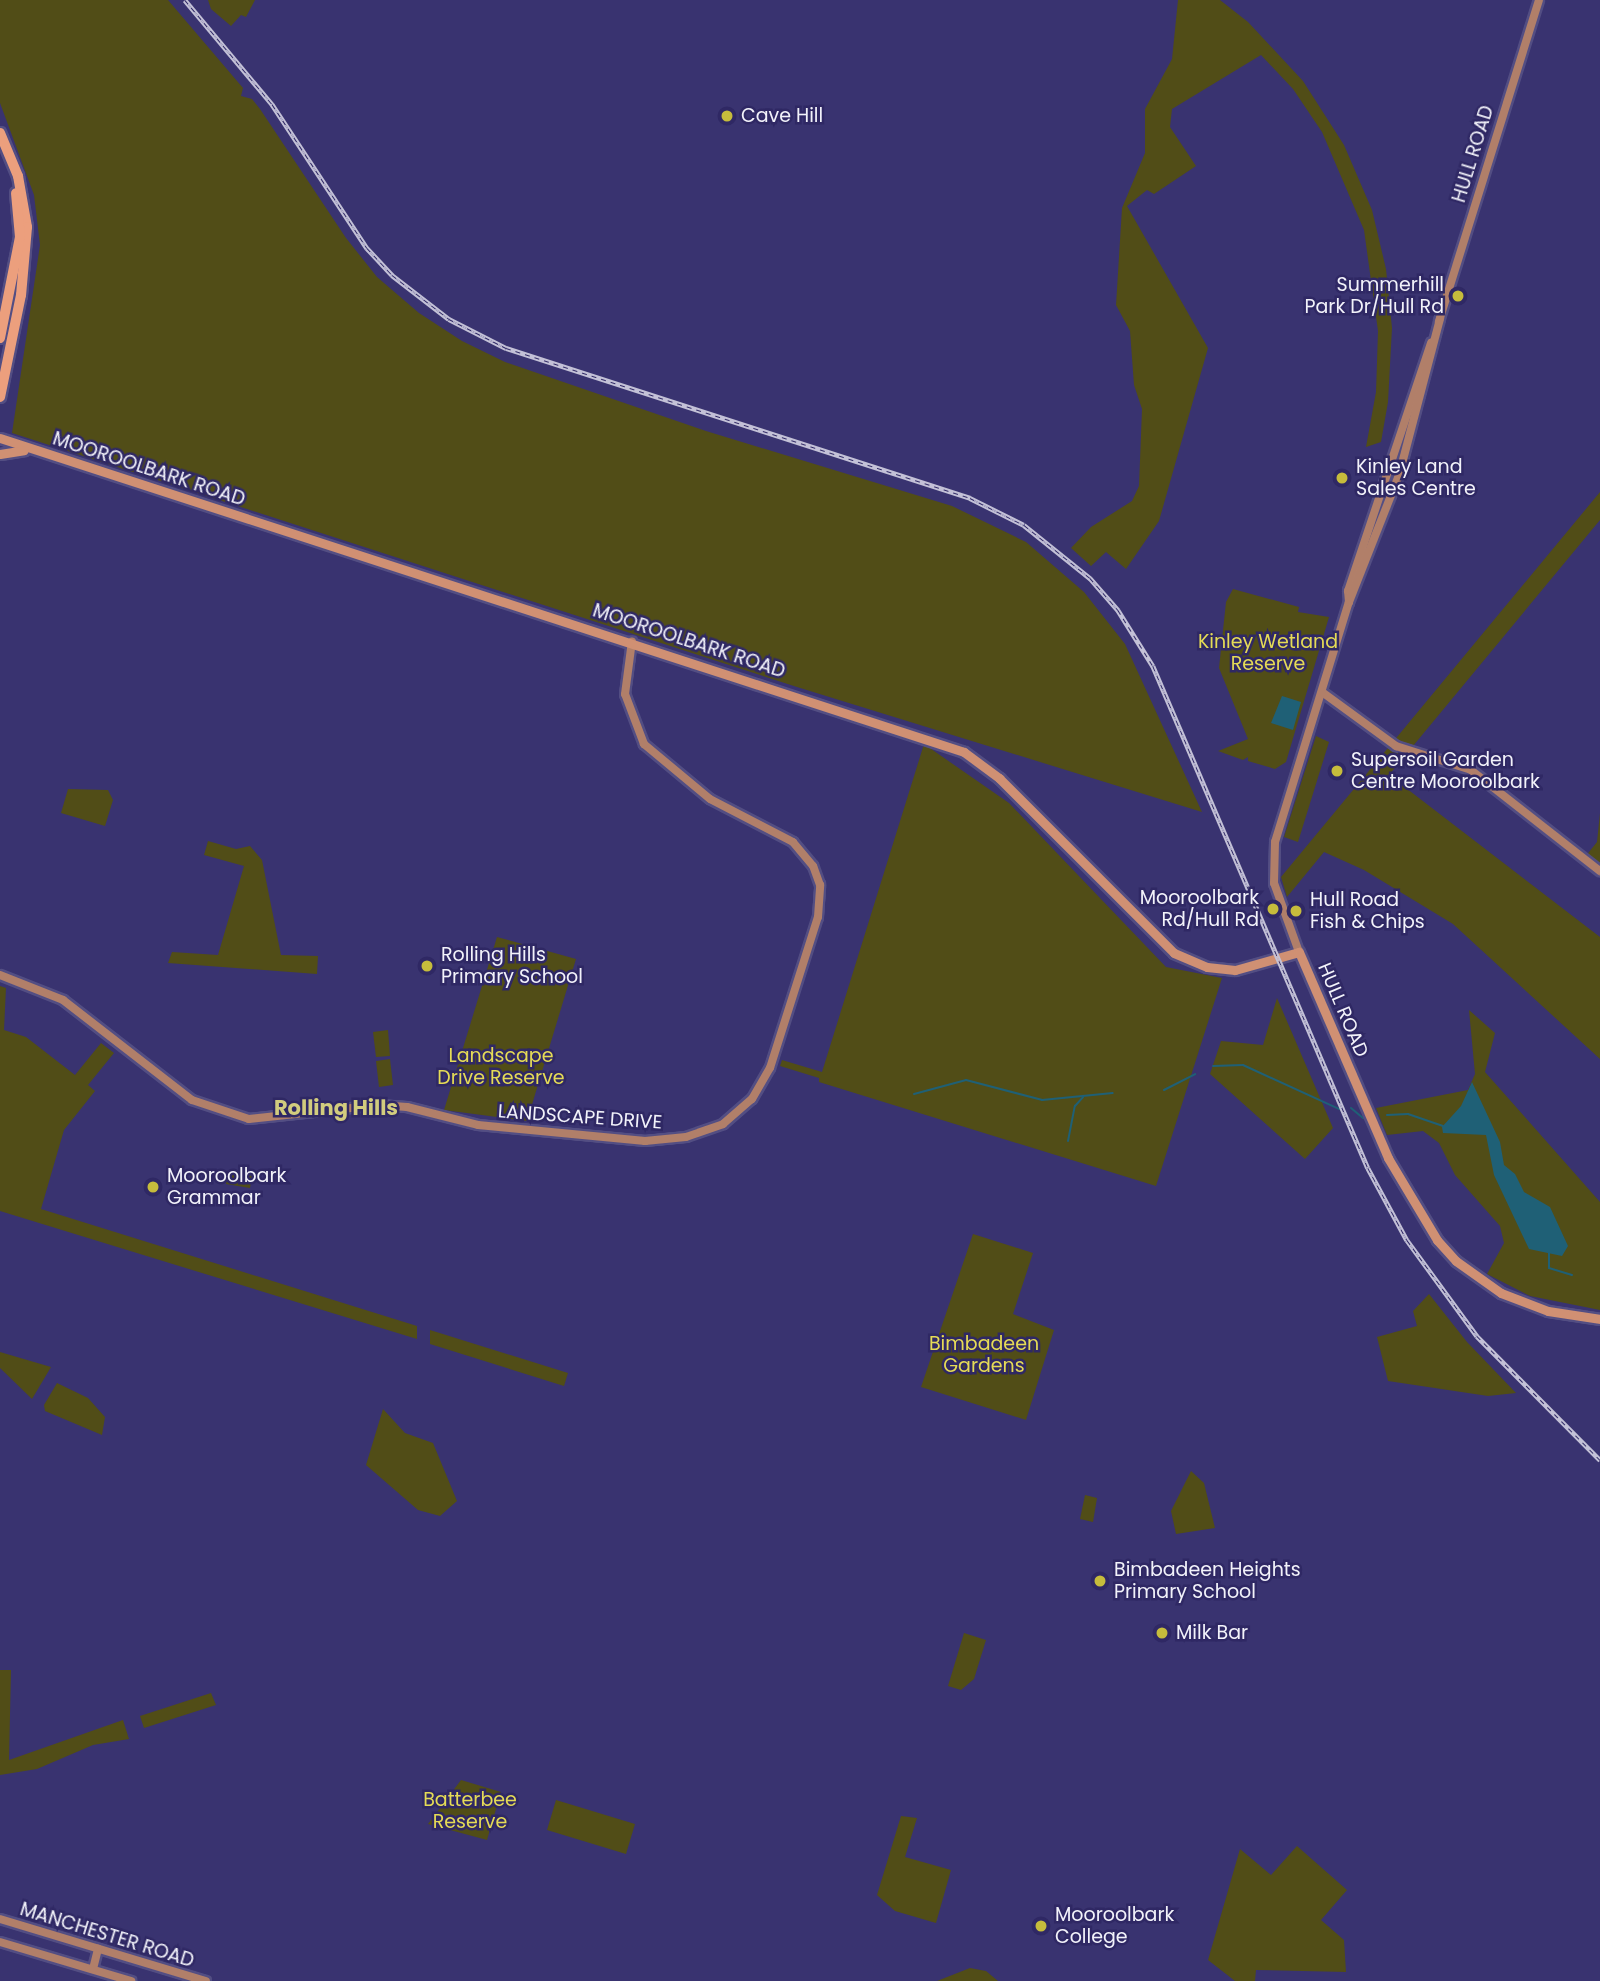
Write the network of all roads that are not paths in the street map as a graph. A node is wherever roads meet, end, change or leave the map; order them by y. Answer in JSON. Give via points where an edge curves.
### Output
{"nodes":[{"id":1,"x":1539,"y":0,"type":"edge"},
{"id":2,"x":0,"y":133,"type":"edge"},
{"id":3,"x":8,"y":151,"type":"junction"},
{"id":4,"x":0,"y":338,"type":"edge"},
{"id":5,"x":0,"y":397,"type":"edge"},
{"id":6,"x":0,"y":438,"type":"edge"},
{"id":7,"x":36,"y":452,"type":"junction"},
{"id":8,"x":0,"y":454,"type":"edge"},
{"id":9,"x":632,"y":641,"type":"junction"},
{"id":10,"x":1322,"y":692,"type":"junction"},
{"id":11,"x":1600,"y":871,"type":"edge"},
{"id":12,"x":1299,"y":952,"type":"junction"},
{"id":13,"x":0,"y":975,"type":"edge"},
{"id":14,"x":1600,"y":1319,"type":"edge"},
{"id":15,"x":0,"y":1919,"type":"edge"},
{"id":16,"x":0,"y":1942,"type":"edge"},
{"id":17,"x":98,"y":1949,"type":"junction"},
{"id":18,"x":93,"y":1969,"type":"junction"},
{"id":19,"x":131,"y":1981,"type":"edge"},
{"id":20,"x":205,"y":1981,"type":"edge"}],
"edges":[{"from":1,"to":10,"type":"street","name":"HULL ROAD","via":[[1440,319],[1395,484],[1349,602]]},
{"from":2,"to":3,"type":"highway"},
{"from":3,"to":4,"type":"highway","via":[[20,237]]},
{"from":3,"to":5,"type":"highway","via":[[26,209],[27,250]]},
{"from":6,"to":7,"type":"main road","name":"MOOROOLBARK ROAD"},
{"from":7,"to":8,"type":"main road","via":[[13,449]]},
{"from":7,"to":9,"type":"main road","name":"MOOROOLBARK ROAD"},
{"from":9,"to":12,"type":"main road","name":"MOOROOLBARK ROAD","via":[[964,752],[999,778],[1151,934],[1187,960],[1244,970]]},
{"from":9,"to":13,"type":"street","name":"LANDSCAPE DRIVE","via":[[625,694],[644,744],[656,759],[710,799],[793,842],[813,866],[820,885],[818,917],[770,1068],[752,1099],[723,1124],[686,1137],[645,1141],[478,1125],[407,1107],[337,1108],[249,1119],[192,1100],[63,1000]]},
{"from":10,"to":11,"type":"street","via":[[1395,746],[1471,770]]},
{"from":10,"to":12,"type":"street","name":"HULL ROAD","via":[[1273,859],[1278,899]]},
{"from":12,"to":14,"type":"main road","name":"HULL ROAD","via":[[1388,1158],[1437,1240],[1456,1261],[1501,1293],[1548,1311]]},
{"from":15,"to":17,"type":"street","name":"MANCHESTER ROAD"},
{"from":16,"to":18,"type":"street","name":"MANCHESTER ROAD"},
{"from":17,"to":18,"type":"street"},
{"from":17,"to":20,"type":"street","name":"MANCHESTER ROAD"},
{"from":18,"to":19,"type":"street","name":"MANCHESTER ROAD"}]}
